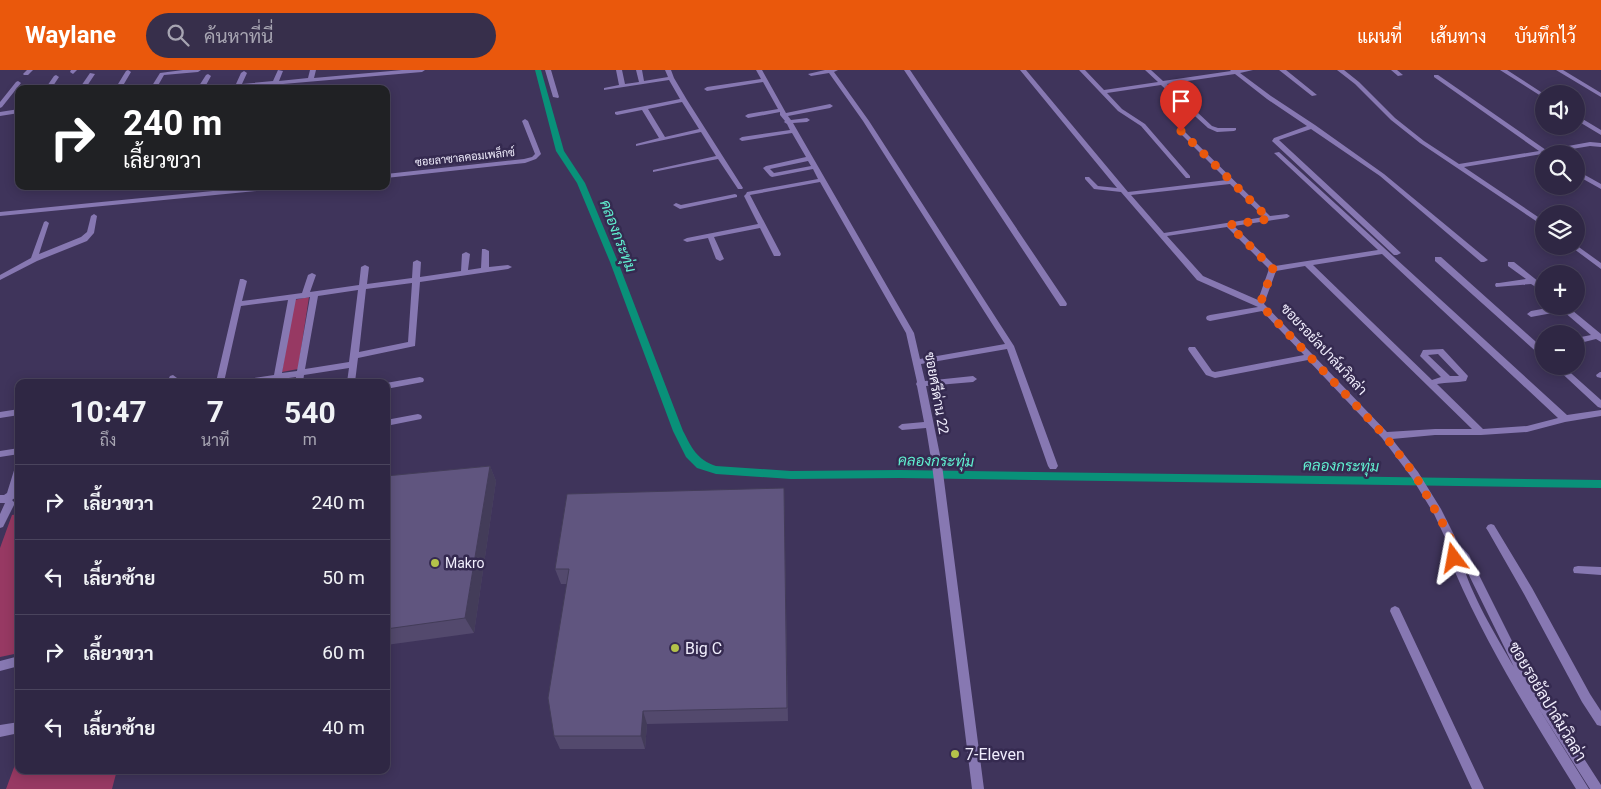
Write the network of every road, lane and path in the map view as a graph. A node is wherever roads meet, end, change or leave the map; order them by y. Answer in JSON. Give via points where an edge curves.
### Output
{"nodes":[{"id":1,"x":198,"y":70,"type":"edge"},
{"id":2,"x":313,"y":70,"type":"edge"},
{"id":3,"x":348,"y":70,"type":"edge"},
{"id":4,"x":422,"y":70,"type":"edge"},
{"id":5,"x":548,"y":70,"type":"edge"},
{"id":6,"x":619,"y":70,"type":"edge"},
{"id":7,"x":639,"y":70,"type":"edge"},
{"id":8,"x":668,"y":70,"type":"edge"},
{"id":9,"x":758,"y":70,"type":"edge"},
{"id":10,"x":833,"y":70,"type":"edge"},
{"id":11,"x":907,"y":70,"type":"edge"},
{"id":12,"x":1024,"y":70,"type":"edge"},
{"id":13,"x":1082,"y":70,"type":"edge"},
{"id":14,"x":1148,"y":70,"type":"edge"},
{"id":15,"x":1250,"y":70,"type":"edge"},
{"id":16,"x":1282,"y":70,"type":"edge"},
{"id":17,"x":1340,"y":70,"type":"edge"},
{"id":18,"x":1394,"y":70,"type":"edge"},
{"id":19,"x":1503,"y":70,"type":"edge"},
{"id":20,"x":1559,"y":70,"type":"edge"},
{"id":21,"x":280,"y":71,"type":"edge"},
{"id":22,"x":1234,"y":71,"type":"edge"},
{"id":23,"x":128,"y":72,"type":"dead end"},
{"id":24,"x":163,"y":72,"type":"edge"},
{"id":25,"x":244,"y":73,"type":"dead end"},
{"id":26,"x":92,"y":74,"type":"dead end"},
{"id":27,"x":811,"y":74,"type":"dead end"},
{"id":28,"x":1400,"y":74,"type":"dead end"},
{"id":29,"x":208,"y":76,"type":"dead end"},
{"id":30,"x":1436,"y":76,"type":"dead end"},
{"id":31,"x":56,"y":77,"type":"dead end"},
{"id":32,"x":345,"y":77,"type":"junction"},
{"id":33,"x":671,"y":78,"type":"junction"},
{"id":34,"x":310,"y":80,"type":"junction"},
{"id":35,"x":764,"y":80,"type":"junction"},
{"id":36,"x":18,"y":82,"type":"dead end"},
{"id":37,"x":275,"y":82,"type":"junction"},
{"id":38,"x":642,"y":83,"type":"junction"},
{"id":39,"x":1162,"y":83,"type":"junction"},
{"id":40,"x":16,"y":85,"type":"edge"},
{"id":41,"x":51,"y":85,"type":"edge"},
{"id":42,"x":85,"y":85,"type":"edge"},
{"id":43,"x":120,"y":85,"type":"edge"},
{"id":44,"x":155,"y":85,"type":"edge"},
{"id":45,"x":203,"y":85,"type":"edge"},
{"id":46,"x":238,"y":85,"type":"edge"},
{"id":47,"x":247,"y":85,"type":"edge"},
{"id":48,"x":15,"y":86,"type":"edge"},
{"id":49,"x":622,"y":86,"type":"junction"},
{"id":50,"x":606,"y":89,"type":"dead end"},
{"id":51,"x":707,"y":89,"type":"dead end"},
{"id":52,"x":1535,"y":90,"type":"edge"},
{"id":53,"x":1102,"y":92,"type":"junction"},
{"id":54,"x":1314,"y":95,"type":"dead end"},
{"id":55,"x":1601,"y":95,"type":"edge"},
{"id":56,"x":556,"y":97,"type":"dead end"},
{"id":57,"x":684,"y":100,"type":"junction"},
{"id":58,"x":0,"y":106,"type":"edge"},
{"id":59,"x":830,"y":106,"type":"dead end"},
{"id":60,"x":644,"y":108,"type":"junction"},
{"id":61,"x":15,"y":112,"type":"edge"},
{"id":62,"x":617,"y":113,"type":"dead end"},
{"id":63,"x":0,"y":114,"type":"edge"},
{"id":64,"x":748,"y":116,"type":"dead end"},
{"id":65,"x":784,"y":116,"type":"junction"},
{"id":66,"x":807,"y":120,"type":"dead end"},
{"id":67,"x":524,"y":121,"type":"dead end"},
{"id":68,"x":1585,"y":123,"type":"edge"},
{"id":69,"x":1313,"y":126,"type":"junction"},
{"id":70,"x":1234,"y":129,"type":"dead end"},
{"id":71,"x":703,"y":130,"type":"junction"},
{"id":72,"x":793,"y":131,"type":"junction"},
{"id":73,"x":1181,"y":131,"type":"dead end"},
{"id":74,"x":1601,"y":133,"type":"edge"},
{"id":75,"x":663,"y":139,"type":"junction"},
{"id":76,"x":742,"y":139,"type":"dead end"},
{"id":77,"x":638,"y":145,"type":"dead end"},
{"id":78,"x":1535,"y":145,"type":"edge"},
{"id":79,"x":1584,"y":145,"type":"edge"},
{"id":80,"x":1601,"y":146,"type":"edge"},
{"id":81,"x":1277,"y":153,"type":"dead end"},
{"id":82,"x":1535,"y":154,"type":"edge"},
{"id":83,"x":719,"y":157,"type":"junction"},
{"id":84,"x":808,"y":159,"type":"junction"},
{"id":85,"x":1460,"y":166,"type":"junction"},
{"id":86,"x":813,"y":167,"type":"junction"},
{"id":87,"x":655,"y":171,"type":"dead end"},
{"id":88,"x":390,"y":176,"type":"edge"},
{"id":89,"x":1188,"y":177,"type":"dead end"},
{"id":90,"x":1585,"y":177,"type":"edge"},
{"id":91,"x":820,"y":178,"type":"junction"},
{"id":92,"x":1087,"y":178,"type":"dead end"},
{"id":93,"x":1230,"y":182,"type":"junction"},
{"id":94,"x":1601,"y":187,"type":"edge"},
{"id":95,"x":243,"y":190,"type":"edge"},
{"id":96,"x":742,"y":192,"type":"junction"},
{"id":97,"x":1124,"y":192,"type":"junction"},
{"id":98,"x":0,"y":214,"type":"edge"},
{"id":99,"x":94,"y":216,"type":"dead end"},
{"id":100,"x":1288,"y":216,"type":"dead end"},
{"id":101,"x":1535,"y":218,"type":"edge"},
{"id":102,"x":1269,"y":219,"type":"junction"},
{"id":103,"x":46,"y":222,"type":"dead end"},
{"id":104,"x":763,"y":225,"type":"junction"},
{"id":105,"x":1229,"y":225,"type":"junction"},
{"id":106,"x":710,"y":235,"type":"junction"},
{"id":107,"x":1162,"y":235,"type":"junction"},
{"id":108,"x":687,"y":240,"type":"dead end"},
{"id":109,"x":485,"y":251,"type":"dead end"},
{"id":110,"x":1383,"y":252,"type":"junction"},
{"id":111,"x":1397,"y":253,"type":"dead end"},
{"id":112,"x":466,"y":254,"type":"dead end"},
{"id":113,"x":777,"y":254,"type":"dead end"},
{"id":114,"x":1585,"y":255,"type":"edge"},
{"id":115,"x":34,"y":259,"type":"junction"},
{"id":116,"x":720,"y":259,"type":"dead end"},
{"id":117,"x":1438,"y":259,"type":"dead end"},
{"id":118,"x":1484,"y":260,"type":"dead end"},
{"id":119,"x":417,"y":262,"type":"dead end"},
{"id":120,"x":1307,"y":264,"type":"junction"},
{"id":121,"x":1511,"y":264,"type":"dead end"},
{"id":122,"x":365,"y":267,"type":"dead end"},
{"id":123,"x":508,"y":267,"type":"dead end"},
{"id":124,"x":1601,"y":267,"type":"edge"},
{"id":125,"x":1273,"y":269,"type":"junction"},
{"id":126,"x":485,"y":270,"type":"junction"},
{"id":127,"x":464,"y":272,"type":"junction"},
{"id":128,"x":312,"y":275,"type":"dead end"},
{"id":129,"x":0,"y":278,"type":"edge"},
{"id":130,"x":416,"y":280,"type":"junction"},
{"id":131,"x":1533,"y":280,"type":"joint"},
{"id":132,"x":243,"y":281,"type":"dead end"},
{"id":133,"x":1499,"y":285,"type":"dead end"},
{"id":134,"x":362,"y":288,"type":"junction"},
{"id":135,"x":309,"y":295,"type":"junction"},
{"id":136,"x":292,"y":298,"type":"junction"},
{"id":137,"x":238,"y":304,"type":"junction"},
{"id":138,"x":1063,"y":304,"type":"dead end"},
{"id":139,"x":1263,"y":306,"type":"junction"},
{"id":140,"x":1535,"y":313,"type":"edge"},
{"id":141,"x":1531,"y":314,"type":"dead end"},
{"id":142,"x":1572,"y":315,"type":"edge"},
{"id":143,"x":1210,"y":318,"type":"dead end"},
{"id":144,"x":1599,"y":338,"type":"edge"},
{"id":145,"x":1585,"y":339,"type":"edge"},
{"id":146,"x":1010,"y":346,"type":"junction"},
{"id":147,"x":1535,"y":346,"type":"edge"},
{"id":148,"x":1192,"y":349,"type":"dead end"},
{"id":149,"x":1310,"y":357,"type":"junction"},
{"id":150,"x":353,"y":360,"type":"junction"},
{"id":151,"x":917,"y":362,"type":"junction"},
{"id":152,"x":300,"y":373,"type":"junction"},
{"id":153,"x":1568,"y":375,"type":"edge"},
{"id":154,"x":221,"y":379,"type":"edge"},
{"id":155,"x":278,"y":379,"type":"edge"},
{"id":156,"x":299,"y":379,"type":"edge"},
{"id":157,"x":351,"y":379,"type":"edge"},
{"id":158,"x":973,"y":379,"type":"dead end"},
{"id":159,"x":1448,"y":379,"type":"junction"},
{"id":160,"x":420,"y":380,"type":"dead end"},
{"id":161,"x":1430,"y":383,"type":"junction"},
{"id":162,"x":920,"y":384,"type":"junction"},
{"id":163,"x":390,"y":385,"type":"edge"},
{"id":164,"x":1601,"y":405,"type":"edge"},
{"id":165,"x":15,"y":413,"type":"edge"},
{"id":166,"x":1601,"y":413,"type":"edge"},
{"id":167,"x":0,"y":415,"type":"edge"},
{"id":168,"x":418,"y":418,"type":"dead end"},
{"id":169,"x":1564,"y":419,"type":"junction"},
{"id":170,"x":390,"y":422,"type":"edge"},
{"id":171,"x":928,"y":425,"type":"junction"},
{"id":172,"x":902,"y":427,"type":"dead end"},
{"id":173,"x":1481,"y":432,"type":"junction"},
{"id":174,"x":1385,"y":436,"type":"junction"},
{"id":175,"x":15,"y":452,"type":"edge"},
{"id":176,"x":0,"y":454,"type":"edge"},
{"id":177,"x":1052,"y":466,"type":"dead end"},
{"id":178,"x":15,"y":482,"type":"edge"},
{"id":179,"x":11,"y":498,"type":"edge"},
{"id":180,"x":0,"y":524,"type":"edge"},
{"id":181,"x":1490,"y":528,"type":"dead end"},
{"id":182,"x":1454,"y":546,"type":"junction"},
{"id":183,"x":1578,"y":570,"type":"dead end"},
{"id":184,"x":1601,"y":571,"type":"edge"},
{"id":185,"x":1396,"y":611,"type":"dead end"},
{"id":186,"x":15,"y":663,"type":"edge"},
{"id":187,"x":0,"y":666,"type":"edge"},
{"id":188,"x":1601,"y":721,"type":"edge"},
{"id":189,"x":15,"y":728,"type":"edge"},
{"id":190,"x":0,"y":731,"type":"edge"},
{"id":191,"x":978,"y":789,"type":"edge"},
{"id":192,"x":1478,"y":789,"type":"edge"},
{"id":193,"x":1583,"y":789,"type":"edge"},
{"id":194,"x":1597,"y":789,"type":"edge"}],
"edges":[{"from":1,"to":24,"type":"street"},
{"from":2,"to":34,"type":"street"},
{"from":3,"to":32,"type":"street"},
{"from":4,"to":32,"type":"street"},
{"from":5,"to":56,"type":"street"},
{"from":6,"to":49,"type":"street"},
{"from":7,"to":38,"type":"street"},
{"from":8,"to":33,"type":"street"},
{"from":9,"to":35,"type":"street","name":"ซอยศรีด่าน 22"},
{"from":10,"to":27,"type":"street"},
{"from":10,"to":146,"type":"street"},
{"from":11,"to":138,"type":"street"},
{"from":12,"to":97,"type":"street","name":"ซอยรอยัลปาล์มวิลล่า"},
{"from":13,"to":53,"type":"street"},
{"from":14,"to":39,"type":"street"},
{"from":15,"to":22,"type":"street"},
{"from":16,"to":54,"type":"street"},
{"from":17,"to":85,"type":"street","via":[[1408,131]]},
{"from":18,"to":28,"type":"street"},
{"from":19,"to":52,"type":"street"},
{"from":20,"to":55,"type":"street"},
{"from":21,"to":37,"type":"street"},
{"from":22,"to":39,"type":"street"},
{"from":22,"to":69,"type":"street"},
{"from":23,"to":43,"type":"street"},
{"from":24,"to":44,"type":"street"},
{"from":25,"to":46,"type":"street"},
{"from":26,"to":42,"type":"street"},
{"from":29,"to":45,"type":"street"},
{"from":30,"to":78,"type":"street"},
{"from":31,"to":41,"type":"street"},
{"from":32,"to":34,"type":"street"},
{"from":33,"to":38,"type":"street"},
{"from":33,"to":57,"type":"street"},
{"from":34,"to":37,"type":"street"},
{"from":35,"to":51,"type":"street","via":[[727,89]]},
{"from":35,"to":65,"type":"street","name":"ซอยศรีด่าน 22"},
{"from":36,"to":40,"type":"street"},
{"from":37,"to":47,"type":"street"},
{"from":38,"to":49,"type":"street"},
{"from":39,"to":53,"type":"street"},
{"from":39,"to":70,"type":"street","via":[[1210,127]]},
{"from":48,"to":58,"type":"street"},
{"from":49,"to":50,"type":"street"},
{"from":53,"to":89,"type":"street","via":[[1120,110],[1143,125]]},
{"from":57,"to":60,"type":"street"},
{"from":57,"to":71,"type":"street"},
{"from":59,"to":65,"type":"street"},
{"from":60,"to":62,"type":"street"},
{"from":60,"to":75,"type":"street"},
{"from":61,"to":63,"type":"street"},
{"from":64,"to":65,"type":"street"},
{"from":65,"to":66,"type":"street"},
{"from":65,"to":72,"type":"street","name":"ซอยศรีด่าน 22"},
{"from":67,"to":88,"type":"street","name":"ซอยลาซาลคอมเพล็กซ์","via":[[538,154],[534,158]]},
{"from":68,"to":74,"type":"street"},
{"from":69,"to":111,"type":"street","via":[[1275,141]]},
{"from":69,"to":118,"type":"street","via":[[1382,175]]},
{"from":71,"to":75,"type":"street"},
{"from":71,"to":83,"type":"street"},
{"from":72,"to":76,"type":"street"},
{"from":72,"to":84,"type":"street","name":"ซอยศรีด่าน 22"},
{"from":73,"to":93,"type":"street"},
{"from":75,"to":77,"type":"street"},
{"from":79,"to":80,"type":"street"},
{"from":81,"to":110,"type":"street"},
{"from":82,"to":85,"type":"street"},
{"from":83,"to":87,"type":"street"},
{"from":83,"to":96,"type":"street"},
{"from":84,"to":86,"type":"street","name":"ซอยศรีด่าน 22"},
{"from":84,"to":86,"type":"street","via":[[766,168],[772,175]]},
{"from":85,"to":101,"type":"street"},
{"from":86,"to":91,"type":"street","name":"ซอยศรีด่าน 22"},
{"from":90,"to":94,"type":"street"},
{"from":91,"to":96,"type":"street"},
{"from":91,"to":151,"type":"street","name":"ซอยศรีด่าน 22","via":[[910,333]]},
{"from":92,"to":97,"type":"street","via":[[1096,188]]},
{"from":93,"to":97,"type":"street"},
{"from":93,"to":102,"type":"street"},
{"from":95,"to":98,"type":"street"},
{"from":96,"to":96,"type":"street","via":[[680,207],[676,205],[679,202]]},
{"from":96,"to":104,"type":"street"},
{"from":97,"to":107,"type":"street","name":"ซอยรอยัลปาล์มวิลล่า"},
{"from":99,"to":115,"type":"street","via":[[88,236]]},
{"from":100,"to":102,"type":"street"},
{"from":102,"to":105,"type":"street"},
{"from":103,"to":115,"type":"street"},
{"from":104,"to":106,"type":"street"},
{"from":104,"to":113,"type":"street"},
{"from":105,"to":107,"type":"street"},
{"from":105,"to":125,"type":"street"},
{"from":106,"to":108,"type":"street"},
{"from":106,"to":116,"type":"street"},
{"from":107,"to":139,"type":"street","name":"ซอยรอยัลปาล์มวิลล่า","via":[[1200,278]]},
{"from":109,"to":126,"type":"street"},
{"from":110,"to":120,"type":"street"},
{"from":110,"to":169,"type":"street"},
{"from":112,"to":127,"type":"street"},
{"from":114,"to":124,"type":"street"},
{"from":115,"to":129,"type":"street"},
{"from":117,"to":147,"type":"street"},
{"from":119,"to":130,"type":"street"},
{"from":120,"to":125,"type":"street"},
{"from":120,"to":161,"type":"street"},
{"from":121,"to":131,"type":"street"},
{"from":122,"to":134,"type":"street"},
{"from":123,"to":126,"type":"street"},
{"from":125,"to":139,"type":"street"},
{"from":126,"to":127,"type":"street"},
{"from":127,"to":130,"type":"street"},
{"from":128,"to":135,"type":"street"},
{"from":130,"to":134,"type":"street"},
{"from":130,"to":150,"type":"street","via":[[412,344]]},
{"from":131,"to":133,"type":"street"},
{"from":132,"to":137,"type":"street"},
{"from":134,"to":135,"type":"street"},
{"from":134,"to":150,"type":"street"},
{"from":135,"to":136,"type":"street"},
{"from":135,"to":152,"type":"street"},
{"from":136,"to":137,"type":"street"},
{"from":136,"to":155,"type":"street"},
{"from":137,"to":154,"type":"street"},
{"from":139,"to":143,"type":"street"},
{"from":139,"to":149,"type":"street","name":"ซอยรอยัลปาล์มวิลล่า"},
{"from":140,"to":141,"type":"street"},
{"from":142,"to":144,"type":"street"},
{"from":144,"to":145,"type":"street"},
{"from":146,"to":151,"type":"street"},
{"from":146,"to":177,"type":"street"},
{"from":148,"to":149,"type":"street","via":[[1209,373],[1215,375]]},
{"from":149,"to":174,"type":"street","name":"ซอยรอยัลปาล์มวิลล่า"},
{"from":150,"to":152,"type":"street"},
{"from":150,"to":157,"type":"street"},
{"from":151,"to":162,"type":"street","name":"ซอยศรีด่าน 22"},
{"from":152,"to":155,"type":"street"},
{"from":152,"to":156,"type":"street"},
{"from":153,"to":164,"type":"street"},
{"from":158,"to":162,"type":"street"},
{"from":159,"to":159,"type":"street","via":[[1424,356],[1424,353],[1440,351],[1464,376],[1463,379]]},
{"from":159,"to":161,"type":"street"},
{"from":160,"to":163,"type":"street"},
{"from":161,"to":173,"type":"street"},
{"from":162,"to":171,"type":"street","name":"ซอยศรีด่าน 22"},
{"from":165,"to":167,"type":"street"},
{"from":166,"to":169,"type":"street"},
{"from":168,"to":170,"type":"street"},
{"from":169,"to":173,"type":"street","via":[[1527,429]]},
{"from":171,"to":172,"type":"street"},
{"from":171,"to":191,"type":"street","name":"ซอยศรีด่าน 22","via":[[937,465]]},
{"from":173,"to":174,"type":"street"},
{"from":174,"to":182,"type":"street","name":"ซอยรอยัลปาล์มวิลล่า","via":[[1415,475]]},
{"from":175,"to":176,"type":"street"},
{"from":178,"to":179,"type":"street"},
{"from":179,"to":180,"type":"street"},
{"from":181,"to":188,"type":"street"},
{"from":182,"to":193,"type":"street","name":"ซอยรอยัลปาล์มวิลล่า","via":[[1454,558],[1509,671]]},
{"from":182,"to":194,"type":"street","name":"ซอยรอยัลปาล์มวิลล่า","via":[[1466,558],[1521,671]]},
{"from":183,"to":184,"type":"street"},
{"from":185,"to":192,"type":"street"},
{"from":186,"to":187,"type":"street"},
{"from":189,"to":190,"type":"street"}]}
